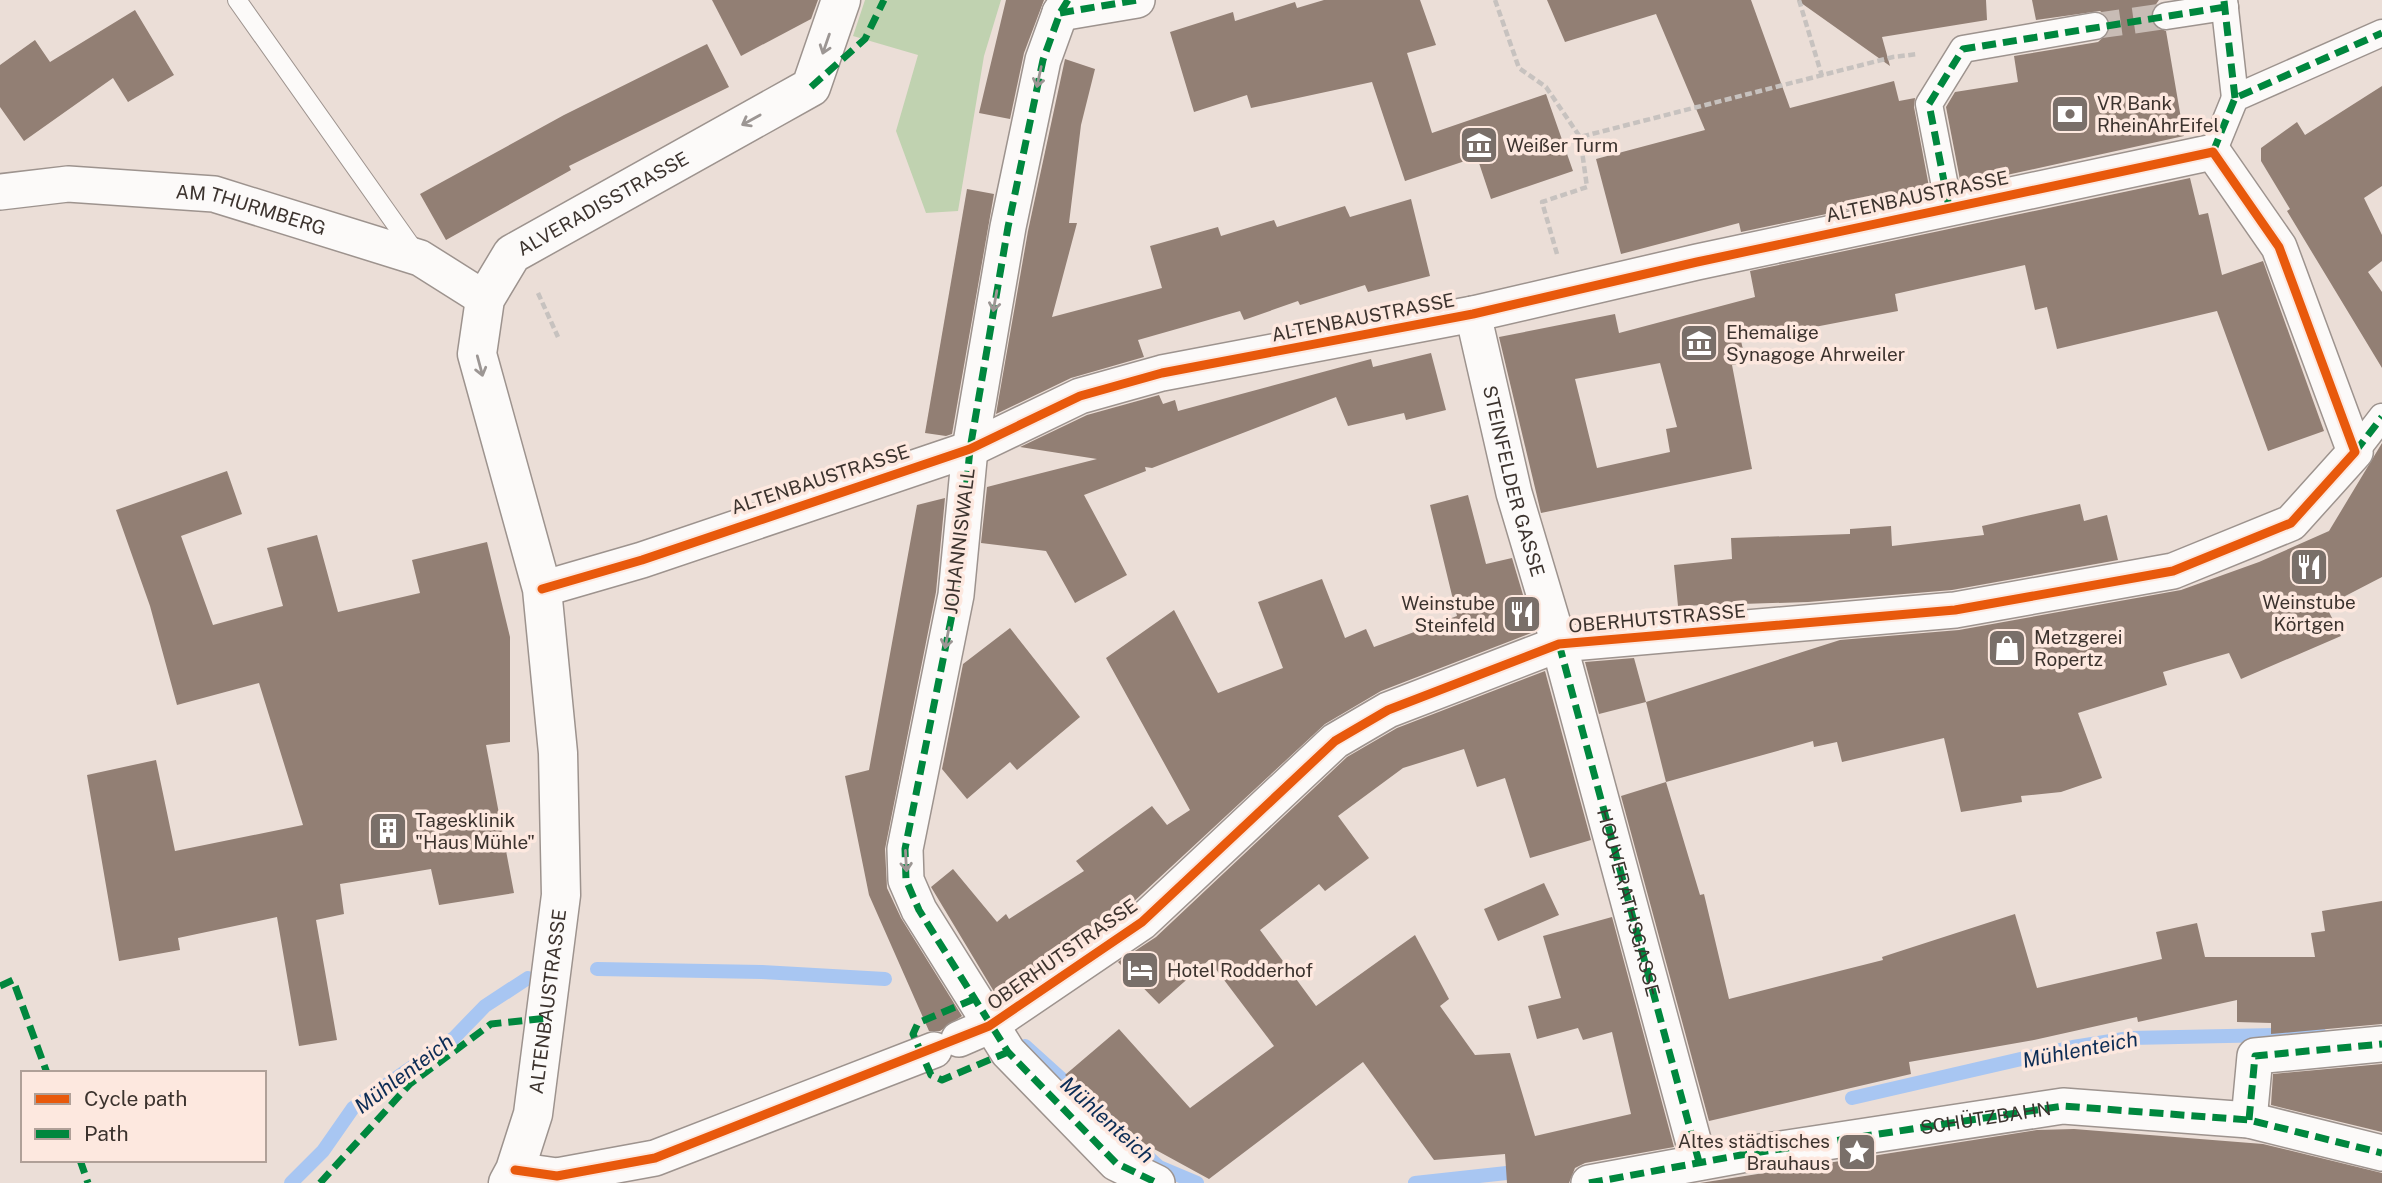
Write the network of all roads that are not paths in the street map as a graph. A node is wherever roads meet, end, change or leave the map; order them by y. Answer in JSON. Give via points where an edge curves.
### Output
{"nodes":[{"id":1,"x":237,"y":0,"type":"edge"},
{"id":2,"x":841,"y":0,"type":"edge"},
{"id":3,"x":1137,"y":0,"type":"edge"},
{"id":4,"x":2224,"y":4,"type":"edge"},
{"id":5,"x":1064,"y":6,"type":"edge"},
{"id":6,"x":2166,"y":16,"type":"tunnel mouth"},
{"id":7,"x":2095,"y":26,"type":"tunnel mouth"},
{"id":8,"x":2382,"y":33,"type":"edge"},
{"id":9,"x":2235,"y":98,"type":"junction"},
{"id":10,"x":2213,"y":152,"type":"junction"},
{"id":11,"x":0,"y":192,"type":"edge"},
{"id":12,"x":1949,"y":207,"type":"junction"},
{"id":13,"x":420,"y":258,"type":"junction"},
{"id":14,"x":485,"y":299,"type":"junction"},
{"id":15,"x":1473,"y":314,"type":"junction"},
{"id":16,"x":2382,"y":417,"type":"edge"},
{"id":17,"x":970,"y":449,"type":"junction"},
{"id":18,"x":2355,"y":452,"type":"junction"},
{"id":19,"x":542,"y":589,"type":"junction"},
{"id":20,"x":1559,"y":644,"type":"junction"},
{"id":21,"x":961,"y":1039,"type":"junction"},
{"id":22,"x":2382,"y":1044,"type":"edge"},
{"id":23,"x":2249,"y":1119,"type":"junction"},
{"id":24,"x":2382,"y":1153,"type":"edge"},
{"id":25,"x":1699,"y":1162,"type":"junction"},
{"id":26,"x":512,"y":1176,"type":"edge"},
{"id":27,"x":1157,"y":1183,"type":"edge"},
{"id":28,"x":1589,"y":1183,"type":"edge"}],
"edges":[{"from":1,"to":13,"type":"lane"},
{"from":2,"to":14,"type":"street","name":"ALVERADISSTRASSE","one_way":true,"via":[[811,87],[512,254]]},
{"from":3,"to":5,"type":"street"},
{"from":4,"to":6,"type":"street"},
{"from":4,"to":9,"type":"street"},
{"from":5,"to":17,"type":"street","name":"JOHANNISWALL","one_way":true,"via":[[1042,60]]},
{"from":7,"to":12,"type":"street","via":[[1963,49],[1929,104]]},
{"from":8,"to":9,"type":"street"},
{"from":9,"to":10,"type":"street"},
{"from":10,"to":12,"type":"street","name":"ALTENBAUSTRASSE"},
{"from":10,"to":18,"type":"street","via":[[2279,247]]},
{"from":11,"to":13,"type":"street","name":"AM THURMBERG","via":[[68,184],[214,194]]},
{"from":12,"to":15,"type":"street","name":"ALTENBAUSTRASSE"},
{"from":13,"to":14,"type":"street","name":"AM THURMBERG"},
{"from":14,"to":19,"type":"street","name":"ALVERADISSTRASSE","one_way":true,"via":[[477,354]]},
{"from":15,"to":17,"type":"street","name":"ALTENBAUSTRASSE","via":[[1162,373],[1080,396]]},
{"from":15,"to":20,"type":"street","name":"STEINFELDER GASSE","via":[[1514,493]]},
{"from":16,"to":18,"type":"street","name":"OBERHUTSTRASSE"},
{"from":17,"to":19,"type":"street","name":"ALTENBAUSTRASSE"},
{"from":17,"to":21,"type":"street","name":"JOHANNISWALL","one_way":true,"via":[[956,595],[905,849],[906,880]]},
{"from":18,"to":20,"type":"street","name":"OBERHUTSTRASSE","via":[[2291,523],[2173,570],[1955,610]]},
{"from":19,"to":26,"type":"street","name":"ALTENBAUSTRASSE","via":[[558,753],[561,895],[533,1114]]},
{"from":20,"to":21,"type":"street","name":"OBERHUTSTRASSE","via":[[1388,710],[1335,741],[1142,922]]},
{"from":20,"to":25,"type":"street","name":"HOUVERATHSGASSE"},
{"from":21,"to":26,"type":"street","name":"OBERHUTSTRASSE","via":[[654,1158],[557,1177]]},
{"from":21,"to":27,"type":"street","via":[[1008,1052],[1116,1163]]},
{"from":22,"to":23,"type":"street","via":[[2255,1056]]},
{"from":23,"to":24,"type":"street","name":"SCHÜTZBAHN"},
{"from":23,"to":25,"type":"street","name":"SCHÜTZBAHN","via":[[2063,1106]]},
{"from":25,"to":28,"type":"street","name":"SCHÜTZBAHN"}]}
